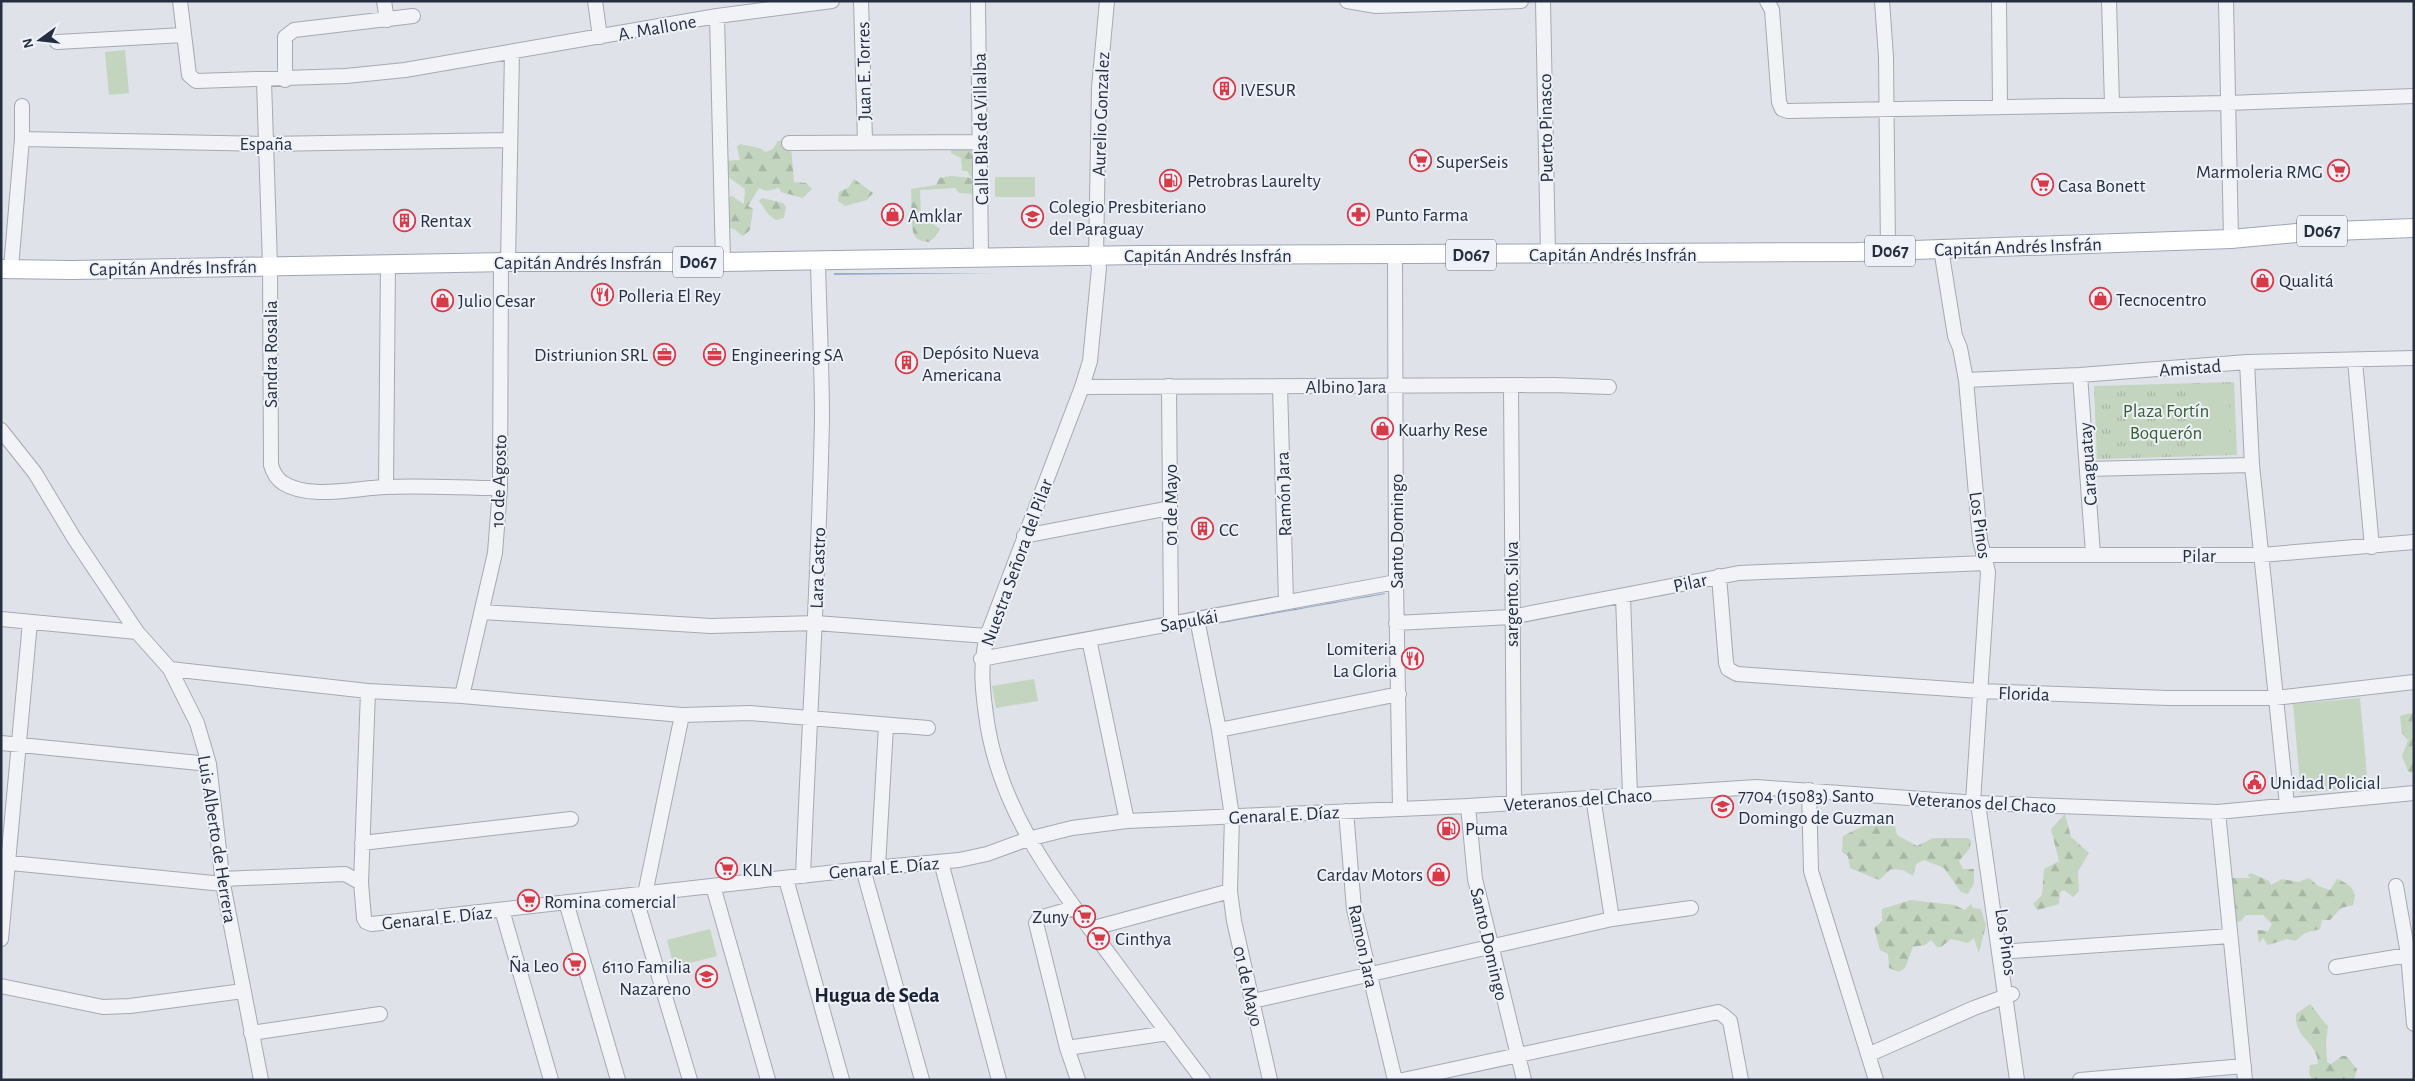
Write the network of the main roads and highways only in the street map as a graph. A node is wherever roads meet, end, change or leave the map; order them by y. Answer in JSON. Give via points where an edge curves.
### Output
{"nodes":[{"id":1,"x":2414,"y":228,"type":"edge"},
{"id":2,"x":6,"y":268,"type":"edge"}],
"edges":[{"from":1,"to":2,"type":"main road","name":"Capitán Andrés Insfrán","number":"D067","via":[[2231,239],[1888,251],[388,263],[72,270]]}]}
